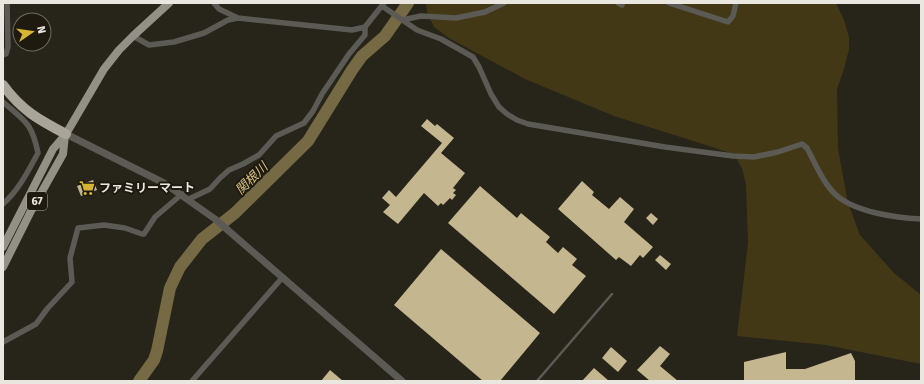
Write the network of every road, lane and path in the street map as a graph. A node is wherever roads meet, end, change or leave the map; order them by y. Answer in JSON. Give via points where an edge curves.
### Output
{"nodes":[{"id":1,"x":7,"y":3,"type":"edge"},
{"id":2,"x":169,"y":3,"type":"edge"},
{"id":3,"x":214,"y":3,"type":"edge"},
{"id":4,"x":504,"y":3,"type":"edge"},
{"id":5,"x":618,"y":3,"type":"edge"},
{"id":6,"x":622,"y":3,"type":"edge"},
{"id":7,"x":669,"y":3,"type":"edge"},
{"id":8,"x":736,"y":3,"type":"edge"},
{"id":9,"x":383,"y":4,"type":"edge"},
{"id":10,"x":238,"y":18,"type":"junction"},
{"id":11,"x":402,"y":20,"type":"junction"},
{"id":12,"x":365,"y":26,"type":"junction"},
{"id":13,"x":133,"y":36,"type":"junction"},
{"id":14,"x":3,"y":55,"type":"edge"},
{"id":15,"x":3,"y":85,"type":"edge"},
{"id":16,"x":3,"y":102,"type":"edge"},
{"id":17,"x":66,"y":134,"type":"junction"},
{"id":18,"x":182,"y":194,"type":"junction"},
{"id":19,"x":189,"y":199,"type":"junction"},
{"id":20,"x":3,"y":204,"type":"edge"},
{"id":21,"x":921,"y":219,"type":"edge"},
{"id":22,"x":3,"y":246,"type":"edge"},
{"id":23,"x":3,"y":267,"type":"edge"},
{"id":24,"x":282,"y":278,"type":"junction"},
{"id":25,"x":612,"y":294,"type":"dead end"},
{"id":26,"x":3,"y":342,"type":"edge"},
{"id":27,"x":192,"y":381,"type":"edge"},
{"id":28,"x":402,"y":381,"type":"edge"},
{"id":29,"x":537,"y":381,"type":"edge"}],
"edges":[{"from":1,"to":14,"type":"street","via":[[8,47],[6,54]]},
{"from":2,"to":13,"type":"main road","number":"67"},
{"from":3,"to":10,"type":"street","via":[[219,9]]},
{"from":4,"to":11,"type":"street","via":[[485,12],[456,18],[421,16]]},
{"from":5,"to":6,"type":"street"},
{"from":7,"to":8,"type":"street","via":[[728,22],[733,16]]},
{"from":9,"to":11,"type":"street"},
{"from":9,"to":12,"type":"street"},
{"from":10,"to":12,"type":"street","via":[[352,30]]},
{"from":10,"to":13,"type":"street","via":[[228,20],[204,33],[174,42],[149,46]]},
{"from":11,"to":21,"type":"street","via":[[472,58],[499,107],[517,120],[548,128],[733,156],[754,157],[802,144],[807,148],[827,184],[837,195],[852,204],[884,216]]},
{"from":12,"to":19,"type":"street","via":[[365,35],[349,54],[304,123],[276,136],[259,155],[230,170],[210,188]]},
{"from":13,"to":17,"type":"main road","number":"67","via":[[104,69]]},
{"from":15,"to":17,"type":"highway","via":[[22,108]]},
{"from":16,"to":20,"type":"street","via":[[28,123],[35,136],[38,153],[19,187]]},
{"from":17,"to":18,"type":"street"},
{"from":17,"to":22,"type":"main road","number":"67","via":[[53,149]]},
{"from":17,"to":23,"type":"main road","number":"67","via":[[63,154]]},
{"from":18,"to":19,"type":"street"},
{"from":18,"to":26,"type":"street","via":[[155,218],[144,234],[104,225],[79,227],[70,258],[72,282],[47,308],[36,324]]},
{"from":19,"to":24,"type":"street"},
{"from":24,"to":27,"type":"street"},
{"from":24,"to":28,"type":"street"},
{"from":25,"to":29,"type":"lane"}]}
